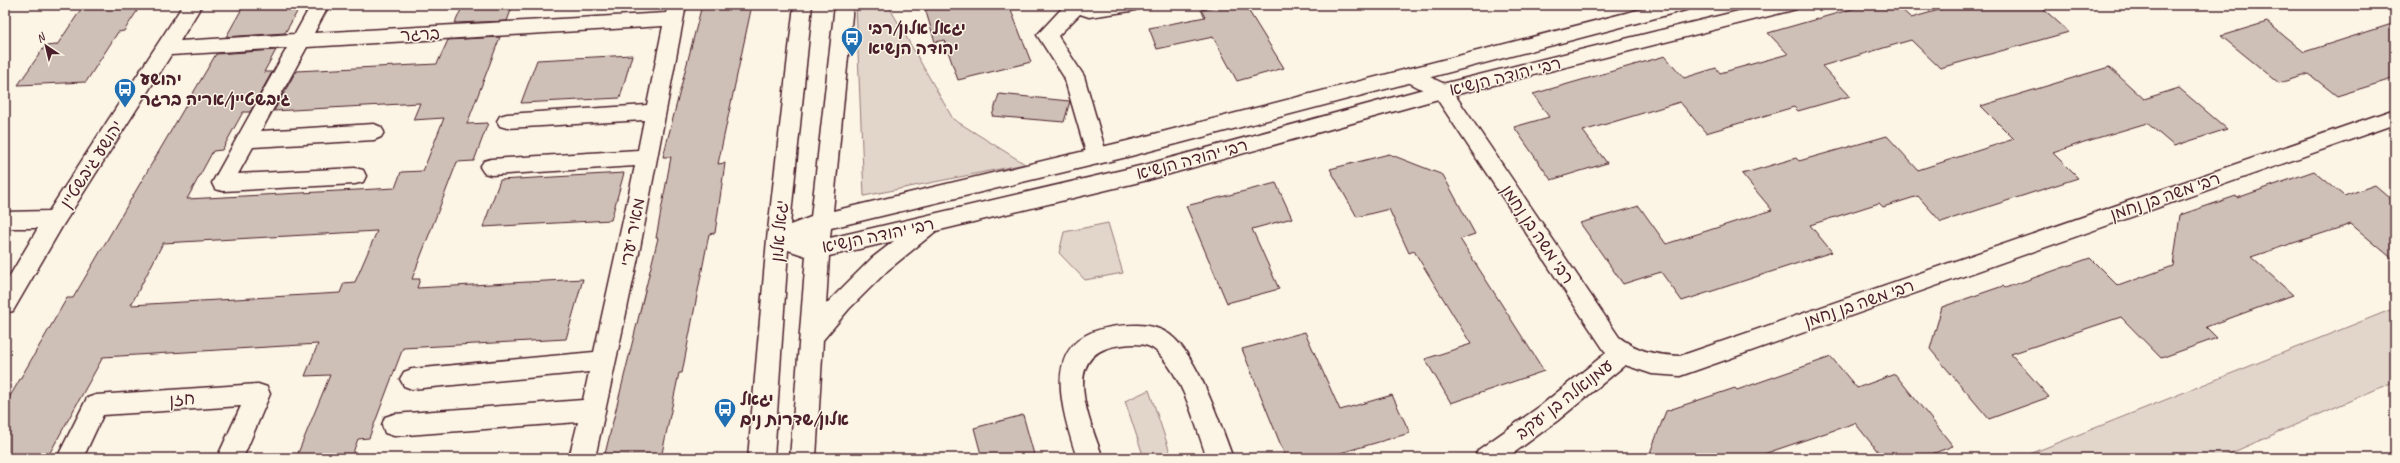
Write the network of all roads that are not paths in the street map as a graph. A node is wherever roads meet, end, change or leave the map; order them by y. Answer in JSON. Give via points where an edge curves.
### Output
{"nodes":[{"id":1,"x":193,"y":5,"type":"edge"},
{"id":2,"x":320,"y":5,"type":"edge"},
{"id":3,"x":803,"y":5,"type":"edge"},
{"id":4,"x":844,"y":5,"type":"edge"},
{"id":5,"x":1131,"y":5,"type":"edge"},
{"id":6,"x":1682,"y":5,"type":"edge"},
{"id":7,"x":1789,"y":5,"type":"edge"},
{"id":8,"x":1075,"y":6,"type":"edge"},
{"id":9,"x":675,"y":12,"type":"edge"},
{"id":10,"x":302,"y":41,"type":"junction"},
{"id":11,"x":167,"y":48,"type":"junction"},
{"id":12,"x":1450,"y":65,"type":"junction"},
{"id":13,"x":1411,"y":75,"type":"junction"},
{"id":14,"x":1442,"y":91,"type":"junction"},
{"id":15,"x":655,"y":112,"type":"junction"},
{"id":16,"x":2395,"y":116,"type":"edge"},
{"id":17,"x":507,"y":121,"type":"dead end"},
{"id":18,"x":374,"y":132,"type":"dead end"},
{"id":19,"x":247,"y":140,"type":"junction"},
{"id":20,"x":1097,"y":156,"type":"junction"},
{"id":21,"x":647,"y":157,"type":"junction"},
{"id":22,"x":491,"y":167,"type":"dead end"},
{"id":23,"x":355,"y":176,"type":"dead end"},
{"id":24,"x":54,"y":219,"type":"junction"},
{"id":25,"x":5,"y":220,"type":"edge"},
{"id":26,"x":821,"y":222,"type":"junction"},
{"id":27,"x":933,"y":222,"type":"junction"},
{"id":28,"x":778,"y":239,"type":"junction"},
{"id":29,"x":818,"y":250,"type":"junction"},
{"id":30,"x":5,"y":304,"type":"edge"},
{"id":31,"x":812,"y":338,"type":"junction"},
{"id":32,"x":1622,"y":354,"type":"junction"},
{"id":33,"x":604,"y":361,"type":"junction"},
{"id":34,"x":412,"y":379,"type":"dead end"},
{"id":35,"x":593,"y":410,"type":"junction"},
{"id":36,"x":394,"y":425,"type":"dead end"},
{"id":37,"x":70,"y":458,"type":"edge"},
{"id":38,"x":230,"y":458,"type":"edge"},
{"id":39,"x":582,"y":458,"type":"edge"},
{"id":40,"x":761,"y":458,"type":"edge"},
{"id":41,"x":803,"y":458,"type":"edge"},
{"id":42,"x":1090,"y":458,"type":"edge"},
{"id":43,"x":1220,"y":458,"type":"edge"},
{"id":44,"x":1487,"y":458,"type":"edge"}],
"edges":[{"from":1,"to":11,"type":"street","name":"יהושע גיבשטיין"},
{"from":2,"to":10,"type":"street"},
{"from":3,"to":28,"type":"street","name":"יגאל אלון"},
{"from":4,"to":26,"type":"street"},
{"from":5,"to":8,"type":"street","via":[[1089,11]]},
{"from":6,"to":12,"type":"street","name":"רבי יהודה הנשיא"},
{"from":7,"to":14,"type":"street","name":"רבי יהודה הנשיא"},
{"from":8,"to":20,"type":"street","via":[[1047,35],[1074,76]]},
{"from":9,"to":10,"type":"street","name":"ברגר"},
{"from":9,"to":15,"type":"street","name":"מאיר יערי"},
{"from":10,"to":11,"type":"street","name":"ברגר"},
{"from":10,"to":19,"type":"street"},
{"from":11,"to":24,"type":"street","name":"יהושע גיבשטיין"},
{"from":12,"to":13,"type":"street","name":"רבי יהודה הנשיא"},
{"from":12,"to":14,"type":"street"},
{"from":13,"to":14,"type":"street","name":"רבי משה בן נחמן"},
{"from":13,"to":20,"type":"street","name":"רבי יהודה הנשיא"},
{"from":14,"to":27,"type":"street","name":"רבי יהודה הנשיא","via":[[1148,172]]},
{"from":14,"to":32,"type":"street","name":"רבי משה בן נחמן","via":[[1611,344]]},
{"from":15,"to":17,"type":"street"},
{"from":15,"to":21,"type":"street","name":"מאיר יערי"},
{"from":16,"to":32,"type":"street","name":"רבי משה בן נחמן","via":[[1680,366],[1658,366]]},
{"from":18,"to":19,"type":"street"},
{"from":19,"to":23,"type":"street","via":[[223,183]]},
{"from":20,"to":26,"type":"street","name":"רבי יהודה הנשיא"},
{"from":21,"to":22,"type":"street"},
{"from":21,"to":33,"type":"street","name":"מאיר יערי"},
{"from":24,"to":25,"type":"street"},
{"from":24,"to":30,"type":"street","name":"יהושע גיבשטיין"},
{"from":26,"to":28,"type":"street","name":"רבי יהודה הנשיא"},
{"from":26,"to":29,"type":"street"},
{"from":27,"to":29,"type":"street","name":"רבי יהודה הנשיא"},
{"from":27,"to":31,"type":"street","via":[[880,264],[841,302]]},
{"from":28,"to":29,"type":"street","name":"רבי יהודה הנשיא"},
{"from":28,"to":40,"type":"street","name":"יגאל אלון"},
{"from":29,"to":31,"type":"street"},
{"from":31,"to":41,"type":"street"},
{"from":32,"to":44,"type":"street","name":"עמנואלה בן יעקב","via":[[1548,414]]},
{"from":33,"to":34,"type":"street"},
{"from":33,"to":35,"type":"street","name":"מאיר יערי"},
{"from":35,"to":36,"type":"street"},
{"from":35,"to":39,"type":"street","name":"מאיר יערי"},
{"from":37,"to":38,"type":"street","name":"חזן","via":[[96,405],[258,394]]},
{"from":42,"to":43,"type":"street","via":[[1070,386],[1072,367],[1078,352],[1103,338],[1134,333],[1161,340],[1183,366]]}]}
